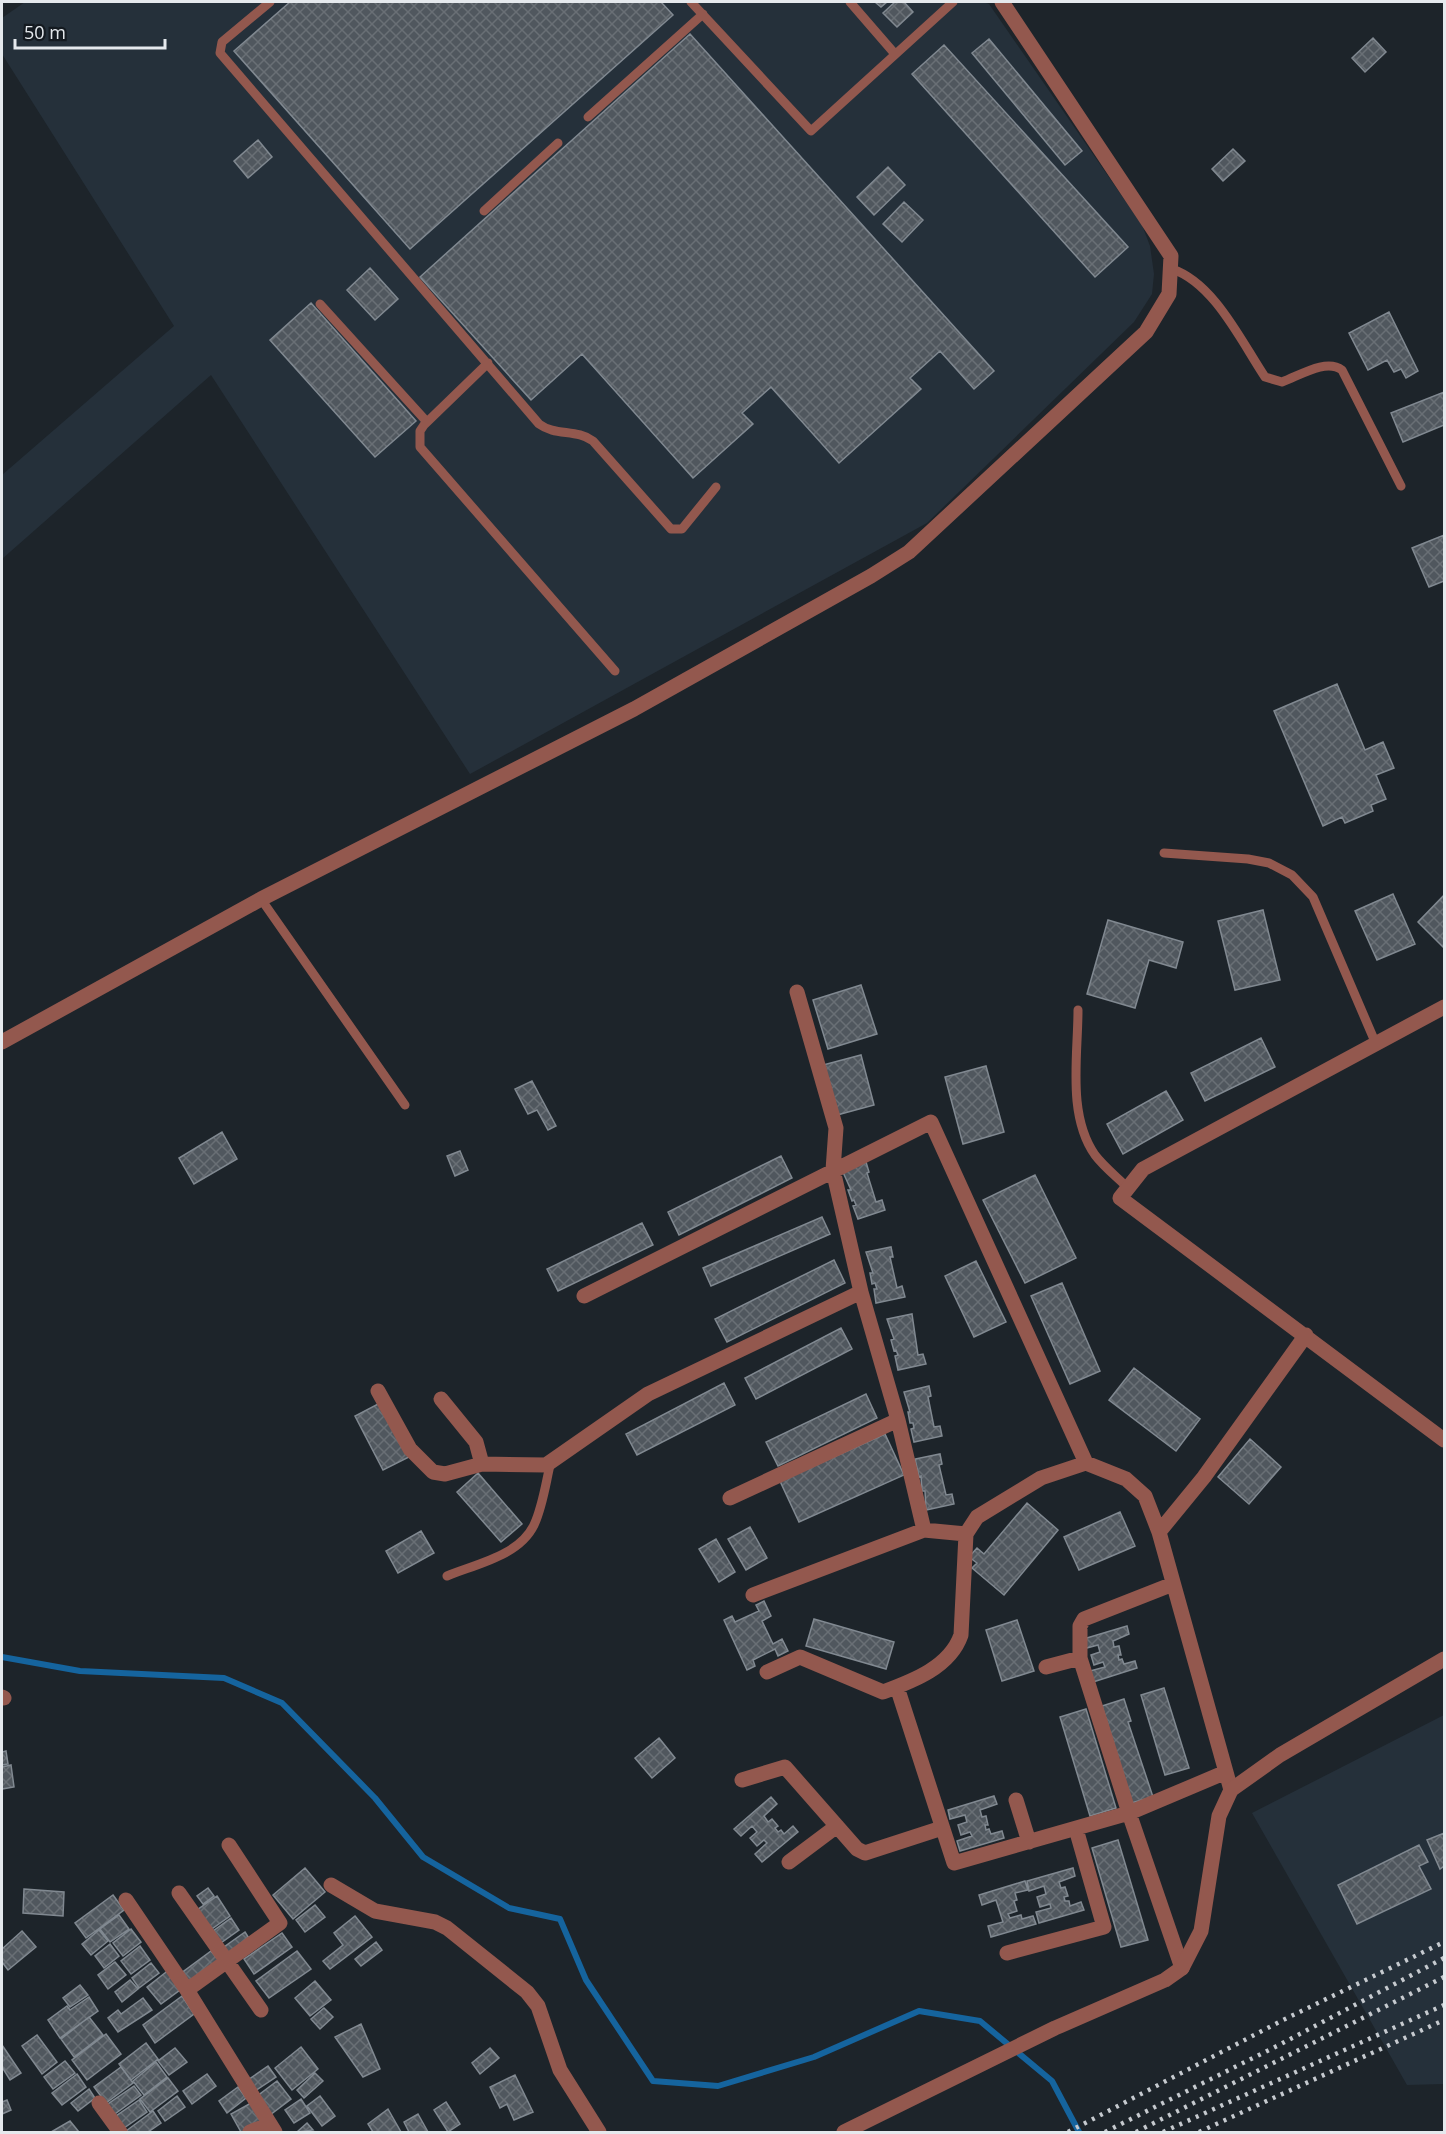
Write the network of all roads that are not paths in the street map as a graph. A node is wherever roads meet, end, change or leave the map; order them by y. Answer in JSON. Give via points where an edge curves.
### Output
{"nodes":[{"id":1,"x":270,"y":2,"type":"edge"},
{"id":2,"x":691,"y":2,"type":"edge"},
{"id":3,"x":850,"y":2,"type":"edge"},
{"id":4,"x":953,"y":2,"type":"edge"},
{"id":5,"x":1002,"y":2,"type":"edge"},
{"id":6,"x":703,"y":14,"type":"junction"},
{"id":7,"x":895,"y":54,"type":"junction"},
{"id":8,"x":588,"y":117,"type":"dead end"},
{"id":9,"x":558,"y":144,"type":"dead end"},
{"id":10,"x":484,"y":211,"type":"dead end"},
{"id":11,"x":1172,"y":269,"type":"junction"},
{"id":12,"x":320,"y":304,"type":"dead end"},
{"id":13,"x":488,"y":363,"type":"junction"},
{"id":14,"x":427,"y":422,"type":"junction"},
{"id":15,"x":1401,"y":486,"type":"dead end"},
{"id":16,"x":716,"y":487,"type":"dead end"},
{"id":17,"x":615,"y":671,"type":"dead end"},
{"id":18,"x":1164,"y":854,"type":"dead end"},
{"id":19,"x":261,"y":899,"type":"junction"},
{"id":20,"x":797,"y":992,"type":"dead end"},
{"id":21,"x":1444,"y":1007,"type":"edge"},
{"id":22,"x":1078,"y":1010,"type":"dead end"},
{"id":23,"x":2,"y":1042,"type":"edge"},
{"id":24,"x":1376,"y":1044,"type":"junction"},
{"id":25,"x":405,"y":1105,"type":"dead end"},
{"id":26,"x":832,"y":1170,"type":"junction"},
{"id":27,"x":1128,"y":1188,"type":"junction"},
{"id":28,"x":861,"y":1292,"type":"junction"},
{"id":29,"x":584,"y":1296,"type":"dead end"},
{"id":30,"x":1306,"y":1335,"type":"junction"},
{"id":31,"x":378,"y":1391,"type":"dead end"},
{"id":32,"x":441,"y":1400,"type":"dead end"},
{"id":33,"x":898,"y":1420,"type":"junction"},
{"id":34,"x":1444,"y":1440,"type":"edge"},
{"id":35,"x":551,"y":1461,"type":"junction"},
{"id":36,"x":1086,"y":1463,"type":"junction"},
{"id":37,"x":482,"y":1464,"type":"junction"},
{"id":38,"x":730,"y":1498,"type":"dead end"},
{"id":39,"x":924,"y":1530,"type":"junction"},
{"id":40,"x":1159,"y":1533,"type":"junction"},
{"id":41,"x":966,"y":1534,"type":"junction"},
{"id":42,"x":447,"y":1576,"type":"dead end"},
{"id":43,"x":1173,"y":1584,"type":"junction"},
{"id":44,"x":753,"y":1594,"type":"dead end"},
{"id":45,"x":1080,"y":1658,"type":"junction"},
{"id":46,"x":1444,"y":1659,"type":"edge"},
{"id":47,"x":1046,"y":1667,"type":"dead end"},
{"id":48,"x":767,"y":1672,"type":"dead end"},
{"id":49,"x":897,"y":1687,"type":"junction"},
{"id":50,"x":1226,"y":1772,"type":"junction"},
{"id":51,"x":742,"y":1780,"type":"dead end"},
{"id":52,"x":1231,"y":1790,"type":"junction"},
{"id":53,"x":1016,"y":1800,"type":"dead end"},
{"id":54,"x":1128,"y":1813,"type":"junction"},
{"id":55,"x":837,"y":1826,"type":"junction"},
{"id":56,"x":942,"y":1828,"type":"junction"},
{"id":57,"x":1076,"y":1829,"type":"junction"},
{"id":58,"x":1029,"y":1842,"type":"junction"},
{"id":59,"x":229,"y":1845,"type":"dead end"},
{"id":60,"x":789,"y":1862,"type":"dead end"},
{"id":61,"x":331,"y":1885,"type":"dead end"},
{"id":62,"x":179,"y":1893,"type":"dead end"},
{"id":63,"x":126,"y":1900,"type":"dead end"},
{"id":64,"x":1007,"y":1953,"type":"dead end"},
{"id":65,"x":227,"y":1963,"type":"junction"},
{"id":66,"x":1182,"y":1968,"type":"junction"},
{"id":67,"x":187,"y":1990,"type":"junction"},
{"id":68,"x":261,"y":2010,"type":"dead end"},
{"id":69,"x":99,"y":2103,"type":"dead end"},
{"id":70,"x":272,"y":2129,"type":"edge"},
{"id":71,"x":120,"y":2133,"type":"edge"},
{"id":72,"x":250,"y":2133,"type":"edge"},
{"id":73,"x":598,"y":2133,"type":"edge"},
{"id":74,"x":844,"y":2133,"type":"edge"}],
"edges":[{"from":1,"to":13,"type":"lane","via":[[222,42],[220,53]]},
{"from":2,"to":6,"type":"lane"},
{"from":3,"to":7,"type":"lane"},
{"from":4,"to":7,"type":"lane"},
{"from":5,"to":11,"type":"street","via":[[1171,256]]},
{"from":6,"to":7,"type":"lane","via":[[811,131]]},
{"from":6,"to":8,"type":"lane"},
{"from":9,"to":10,"type":"lane"},
{"from":11,"to":15,"type":"lane","via":[[1186,273],[1205,288],[1265,377],[1282,382],[1327,365],[1342,370]]},
{"from":11,"to":19,"type":"street","via":[[1169,294],[1146,332],[909,552],[634,709]]},
{"from":12,"to":14,"type":"lane"},
{"from":13,"to":14,"type":"lane"},
{"from":13,"to":16,"type":"lane","via":[[539,424],[556,433],[593,441],[671,529],[682,529]]},
{"from":14,"to":17,"type":"lane","via":[[420,431],[420,447]]},
{"from":18,"to":24,"type":"lane","via":[[1248,859],[1269,863],[1292,875],[1313,897]]},
{"from":19,"to":23,"type":"street"},
{"from":19,"to":25,"type":"lane"},
{"from":20,"to":26,"type":"street","via":[[836,1128]]},
{"from":21,"to":24,"type":"street"},
{"from":22,"to":27,"type":"lane","via":[[1077,1105],[1084,1131],[1095,1154]]},
{"from":24,"to":27,"type":"street","via":[[1143,1169]]},
{"from":26,"to":28,"type":"street"},
{"from":26,"to":29,"type":"street"},
{"from":26,"to":36,"type":"street","via":[[931,1122]]},
{"from":27,"to":30,"type":"street","via":[[1120,1198]]},
{"from":28,"to":33,"type":"street"},
{"from":28,"to":35,"type":"street","via":[[648,1394]]},
{"from":30,"to":34,"type":"street"},
{"from":30,"to":40,"type":"street"},
{"from":31,"to":37,"type":"street","via":[[410,1449],[433,1472],[445,1474]]},
{"from":32,"to":37,"type":"street","via":[[476,1442]]},
{"from":33,"to":38,"type":"street"},
{"from":33,"to":39,"type":"street"},
{"from":35,"to":37,"type":"street","via":[[546,1465]]},
{"from":35,"to":42,"type":"lane","via":[[534,1524],[525,1539],[514,1550]]},
{"from":36,"to":40,"type":"street","via":[[1126,1479],[1145,1496]]},
{"from":36,"to":41,"type":"street","via":[[1041,1478],[977,1517]]},
{"from":39,"to":41,"type":"street"},
{"from":39,"to":44,"type":"street"},
{"from":40,"to":43,"type":"street"},
{"from":41,"to":49,"type":"street","via":[[962,1635],[956,1649],[944,1662]]},
{"from":43,"to":45,"type":"street","via":[[1084,1619],[1080,1626]]},
{"from":43,"to":50,"type":"street"},
{"from":45,"to":47,"type":"street"},
{"from":45,"to":54,"type":"street"},
{"from":46,"to":52,"type":"street","via":[[1280,1755]]},
{"from":48,"to":49,"type":"street","via":[[800,1657],[883,1692]]},
{"from":49,"to":56,"type":"street"},
{"from":50,"to":52,"type":"street"},
{"from":50,"to":54,"type":"street"},
{"from":51,"to":55,"type":"street","via":[[785,1767]]},
{"from":52,"to":66,"type":"street","via":[[1219,1816],[1201,1931]]},
{"from":53,"to":58,"type":"street"},
{"from":54,"to":57,"type":"street"},
{"from":54,"to":66,"type":"street"},
{"from":55,"to":56,"type":"street","via":[[865,1853]]},
{"from":55,"to":60,"type":"street"},
{"from":56,"to":58,"type":"street","via":[[954,1863]]},
{"from":57,"to":58,"type":"street"},
{"from":57,"to":64,"type":"street","via":[[1104,1927]]},
{"from":59,"to":65,"type":"street","via":[[280,1923]]},
{"from":61,"to":73,"type":"street","via":[[375,1911],[435,1922],[447,1928],[527,1992],[545,2020],[567,2084]]},
{"from":62,"to":65,"type":"street"},
{"from":63,"to":67,"type":"street"},
{"from":65,"to":67,"type":"street"},
{"from":65,"to":68,"type":"street"},
{"from":66,"to":74,"type":"street","via":[[1165,1980],[1055,2028]]},
{"from":67,"to":70,"type":"street"},
{"from":69,"to":71,"type":"street"},
{"from":70,"to":72,"type":"street"}]}
